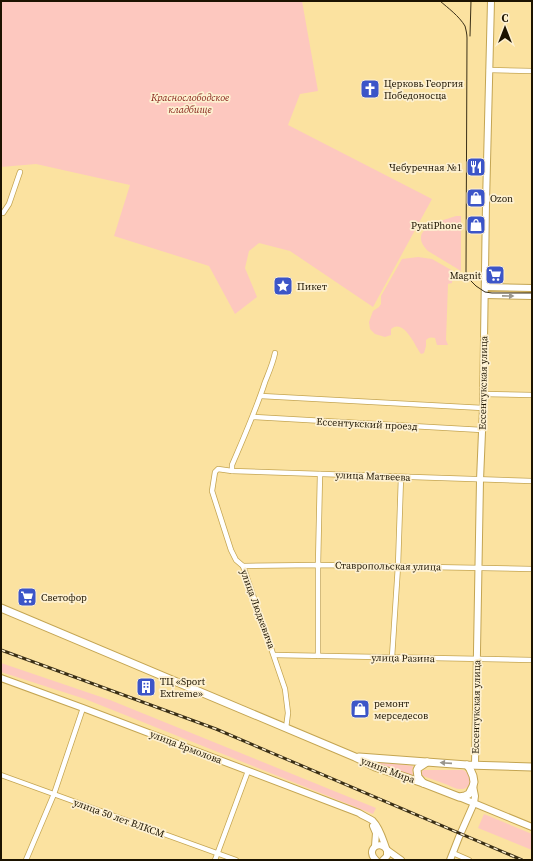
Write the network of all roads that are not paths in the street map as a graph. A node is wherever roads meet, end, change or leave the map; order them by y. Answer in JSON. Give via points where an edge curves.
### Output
{"nodes":[{"id":1,"x":491,"y":1,"type":"edge"},
{"id":2,"x":489,"y":70,"type":"junction"},
{"id":3,"x":532,"y":71,"type":"edge"},
{"id":4,"x":20,"y":172,"type":"dead end"},
{"id":5,"x":1,"y":213,"type":"edge"},
{"id":6,"x":485,"y":287,"type":"junction"},
{"id":7,"x":532,"y":288,"type":"edge"},
{"id":8,"x":485,"y":295,"type":"junction"},
{"id":9,"x":532,"y":296,"type":"edge"},
{"id":10,"x":275,"y":353,"type":"dead end"},
{"id":11,"x":483,"y":394,"type":"junction"},
{"id":12,"x":532,"y":394,"type":"edge"},
{"id":13,"x":261,"y":396,"type":"junction"},
{"id":14,"x":482,"y":408,"type":"junction"},
{"id":15,"x":253,"y":418,"type":"junction"},
{"id":16,"x":482,"y":430,"type":"junction"},
{"id":17,"x":232,"y":471,"type":"junction"},
{"id":18,"x":215,"y":472,"type":"joint"},
{"id":19,"x":320,"y":474,"type":"junction"},
{"id":20,"x":401,"y":477,"type":"junction"},
{"id":21,"x":480,"y":480,"type":"junction"},
{"id":22,"x":532,"y":481,"type":"edge"},
{"id":23,"x":318,"y":565,"type":"junction"},
{"id":24,"x":243,"y":566,"type":"junction"},
{"id":25,"x":398,"y":566,"type":"junction"},
{"id":26,"x":479,"y":568,"type":"junction"},
{"id":27,"x":532,"y":569,"type":"edge"},
{"id":28,"x":1,"y":608,"type":"edge"},
{"id":29,"x":274,"y":655,"type":"junction"},
{"id":30,"x":318,"y":656,"type":"junction"},
{"id":31,"x":392,"y":657,"type":"junction"},
{"id":32,"x":477,"y":659,"type":"junction"},
{"id":33,"x":532,"y":660,"type":"edge"},
{"id":34,"x":1,"y":678,"type":"edge"},
{"id":35,"x":83,"y":708,"type":"junction"},
{"id":36,"x":286,"y":728,"type":"junction"},
{"id":37,"x":355,"y":757,"type":"junction"},
{"id":38,"x":428,"y":762,"type":"junction"},
{"id":39,"x":466,"y":765,"type":"junction"},
{"id":40,"x":475,"y":765,"type":"junction"},
{"id":41,"x":499,"y":766,"type":"junction"},
{"id":42,"x":532,"y":767,"type":"edge"},
{"id":43,"x":248,"y":771,"type":"junction"},
{"id":44,"x":1,"y":775,"type":"edge"},
{"id":45,"x":423,"y":782,"type":"junction"},
{"id":46,"x":473,"y":784,"type":"junction"},
{"id":47,"x":54,"y":794,"type":"junction"},
{"id":48,"x":458,"y":797,"type":"junction"},
{"id":49,"x":474,"y":803,"type":"junction"},
{"id":50,"x":370,"y":819,"type":"junction"},
{"id":51,"x":532,"y":827,"type":"edge"},
{"id":52,"x":375,"y":846,"type":"junction"},
{"id":53,"x":387,"y":849,"type":"junction"},
{"id":54,"x":218,"y":853,"type":"junction"},
{"id":55,"x":371,"y":857,"type":"edge"},
{"id":56,"x":451,"y":858,"type":"edge"},
{"id":57,"x":26,"y":860,"type":"edge"},
{"id":58,"x":215,"y":860,"type":"edge"},
{"id":59,"x":236,"y":860,"type":"edge"},
{"id":60,"x":376,"y":860,"type":"edge"},
{"id":61,"x":384,"y":860,"type":"edge"},
{"id":62,"x":401,"y":860,"type":"edge"},
{"id":63,"x":469,"y":860,"type":"edge"}],
"edges":[{"from":1,"to":2,"type":"street","name":"Ессентукская улица"},
{"from":2,"to":3,"type":"street"},
{"from":2,"to":6,"type":"street","name":"Ессентукская улица"},
{"from":4,"to":5,"type":"street","via":[[9,204]]},
{"from":6,"to":7,"type":"street"},
{"from":6,"to":8,"type":"street","name":"Ессентукская улица"},
{"from":8,"to":9,"type":"street","one_way":true},
{"from":8,"to":11,"type":"street","name":"Ессентукская улица"},
{"from":10,"to":13,"type":"street"},
{"from":11,"to":12,"type":"street"},
{"from":11,"to":14,"type":"street","name":"Ессентукская улица"},
{"from":13,"to":14,"type":"street"},
{"from":13,"to":15,"type":"street"},
{"from":14,"to":16,"type":"street","name":"Ессентукская улица"},
{"from":15,"to":16,"type":"street","name":"Ессентукский проезд"},
{"from":15,"to":17,"type":"street","via":[[232,465]]},
{"from":16,"to":21,"type":"street","name":"Ессентукская улица"},
{"from":17,"to":18,"type":"street","name":"улица Матвеева","via":[[218,469]]},
{"from":17,"to":19,"type":"street","name":"улица Матвеева"},
{"from":18,"to":24,"type":"street","name":"улица Людкевича","via":[[212,491],[231,550]]},
{"from":19,"to":20,"type":"street","name":"улица Матвеева"},
{"from":19,"to":23,"type":"street"},
{"from":20,"to":21,"type":"street","name":"улица Матвеева"},
{"from":20,"to":25,"type":"street"},
{"from":21,"to":22,"type":"street","name":"улица Матвеева"},
{"from":21,"to":26,"type":"street","name":"Ессентукская улица"},
{"from":23,"to":24,"type":"street","name":"Ставропольская улица"},
{"from":23,"to":25,"type":"street","name":"Ставропольская улица"},
{"from":23,"to":30,"type":"street"},
{"from":24,"to":29,"type":"street","name":"улица Людкевича"},
{"from":25,"to":26,"type":"street","name":"Ставропольская улица"},
{"from":25,"to":31,"type":"street"},
{"from":26,"to":27,"type":"street","name":"Ставропольская улица"},
{"from":26,"to":32,"type":"street","name":"Ессентукская улица"},
{"from":28,"to":36,"type":"main road"},
{"from":29,"to":30,"type":"street","name":"улица Разина"},
{"from":29,"to":36,"type":"street","name":"улица Людкевича","via":[[285,689],[288,713]]},
{"from":30,"to":31,"type":"street","name":"улица Разина"},
{"from":31,"to":32,"type":"street","name":"улица Разина"},
{"from":32,"to":33,"type":"street","name":"улица Разина"},
{"from":32,"to":40,"type":"street","name":"Ессентукская улица"},
{"from":34,"to":35,"type":"street","name":"улица Ермолова"},
{"from":35,"to":43,"type":"street","name":"улица Ермолова"},
{"from":35,"to":47,"type":"street"},
{"from":36,"to":37,"type":"main road"},
{"from":37,"to":38,"type":"main road","name":"улица Мира"},
{"from":37,"to":45,"type":"main road","name":"улица Мира","via":[[375,767]]},
{"from":39,"to":38,"type":"main road","name":"улица Мира","one_way":true},
{"from":38,"to":45,"type":"main road","name":"улица Мира","via":[[417,770],[418,777]]},
{"from":39,"to":40,"type":"main road","name":"улица Мира"},
{"from":39,"to":46,"type":"main road","via":[[471,771]]},
{"from":40,"to":41,"type":"main road","name":"улица Мира"},
{"from":41,"to":42,"type":"main road","name":"улица Мира"},
{"from":41,"to":46,"type":"main road","name":"улица Мира","via":[[478,772]]},
{"from":43,"to":50,"type":"street","name":"улица Ермолова"},
{"from":43,"to":54,"type":"street"},
{"from":44,"to":47,"type":"street","name":"улица 50 лет ВЛКСМ"},
{"from":45,"to":48,"type":"main road","name":"улица Мира"},
{"from":46,"to":48,"type":"main road","name":"улица Мира","via":[[469,794]]},
{"from":46,"to":49,"type":"street"},
{"from":47,"to":54,"type":"street","name":"улица 50 лет ВЛКСМ"},
{"from":47,"to":57,"type":"street"},
{"from":48,"to":49,"type":"street"},
{"from":49,"to":51,"type":"street"},
{"from":49,"to":56,"type":"street"},
{"from":50,"to":52,"type":"street","via":[[376,833]]},
{"from":50,"to":53,"type":"street","via":[[378,829]]},
{"from":52,"to":53,"type":"street","via":[[381,845]]},
{"from":52,"to":55,"type":"street"},
{"from":53,"to":61,"type":"street"},
{"from":53,"to":62,"type":"street"},
{"from":54,"to":58,"type":"street"},
{"from":54,"to":59,"type":"street","name":"улица 50 лет ВЛКСМ"},
{"from":55,"to":60,"type":"street"},
{"from":56,"to":63,"type":"street"}]}
